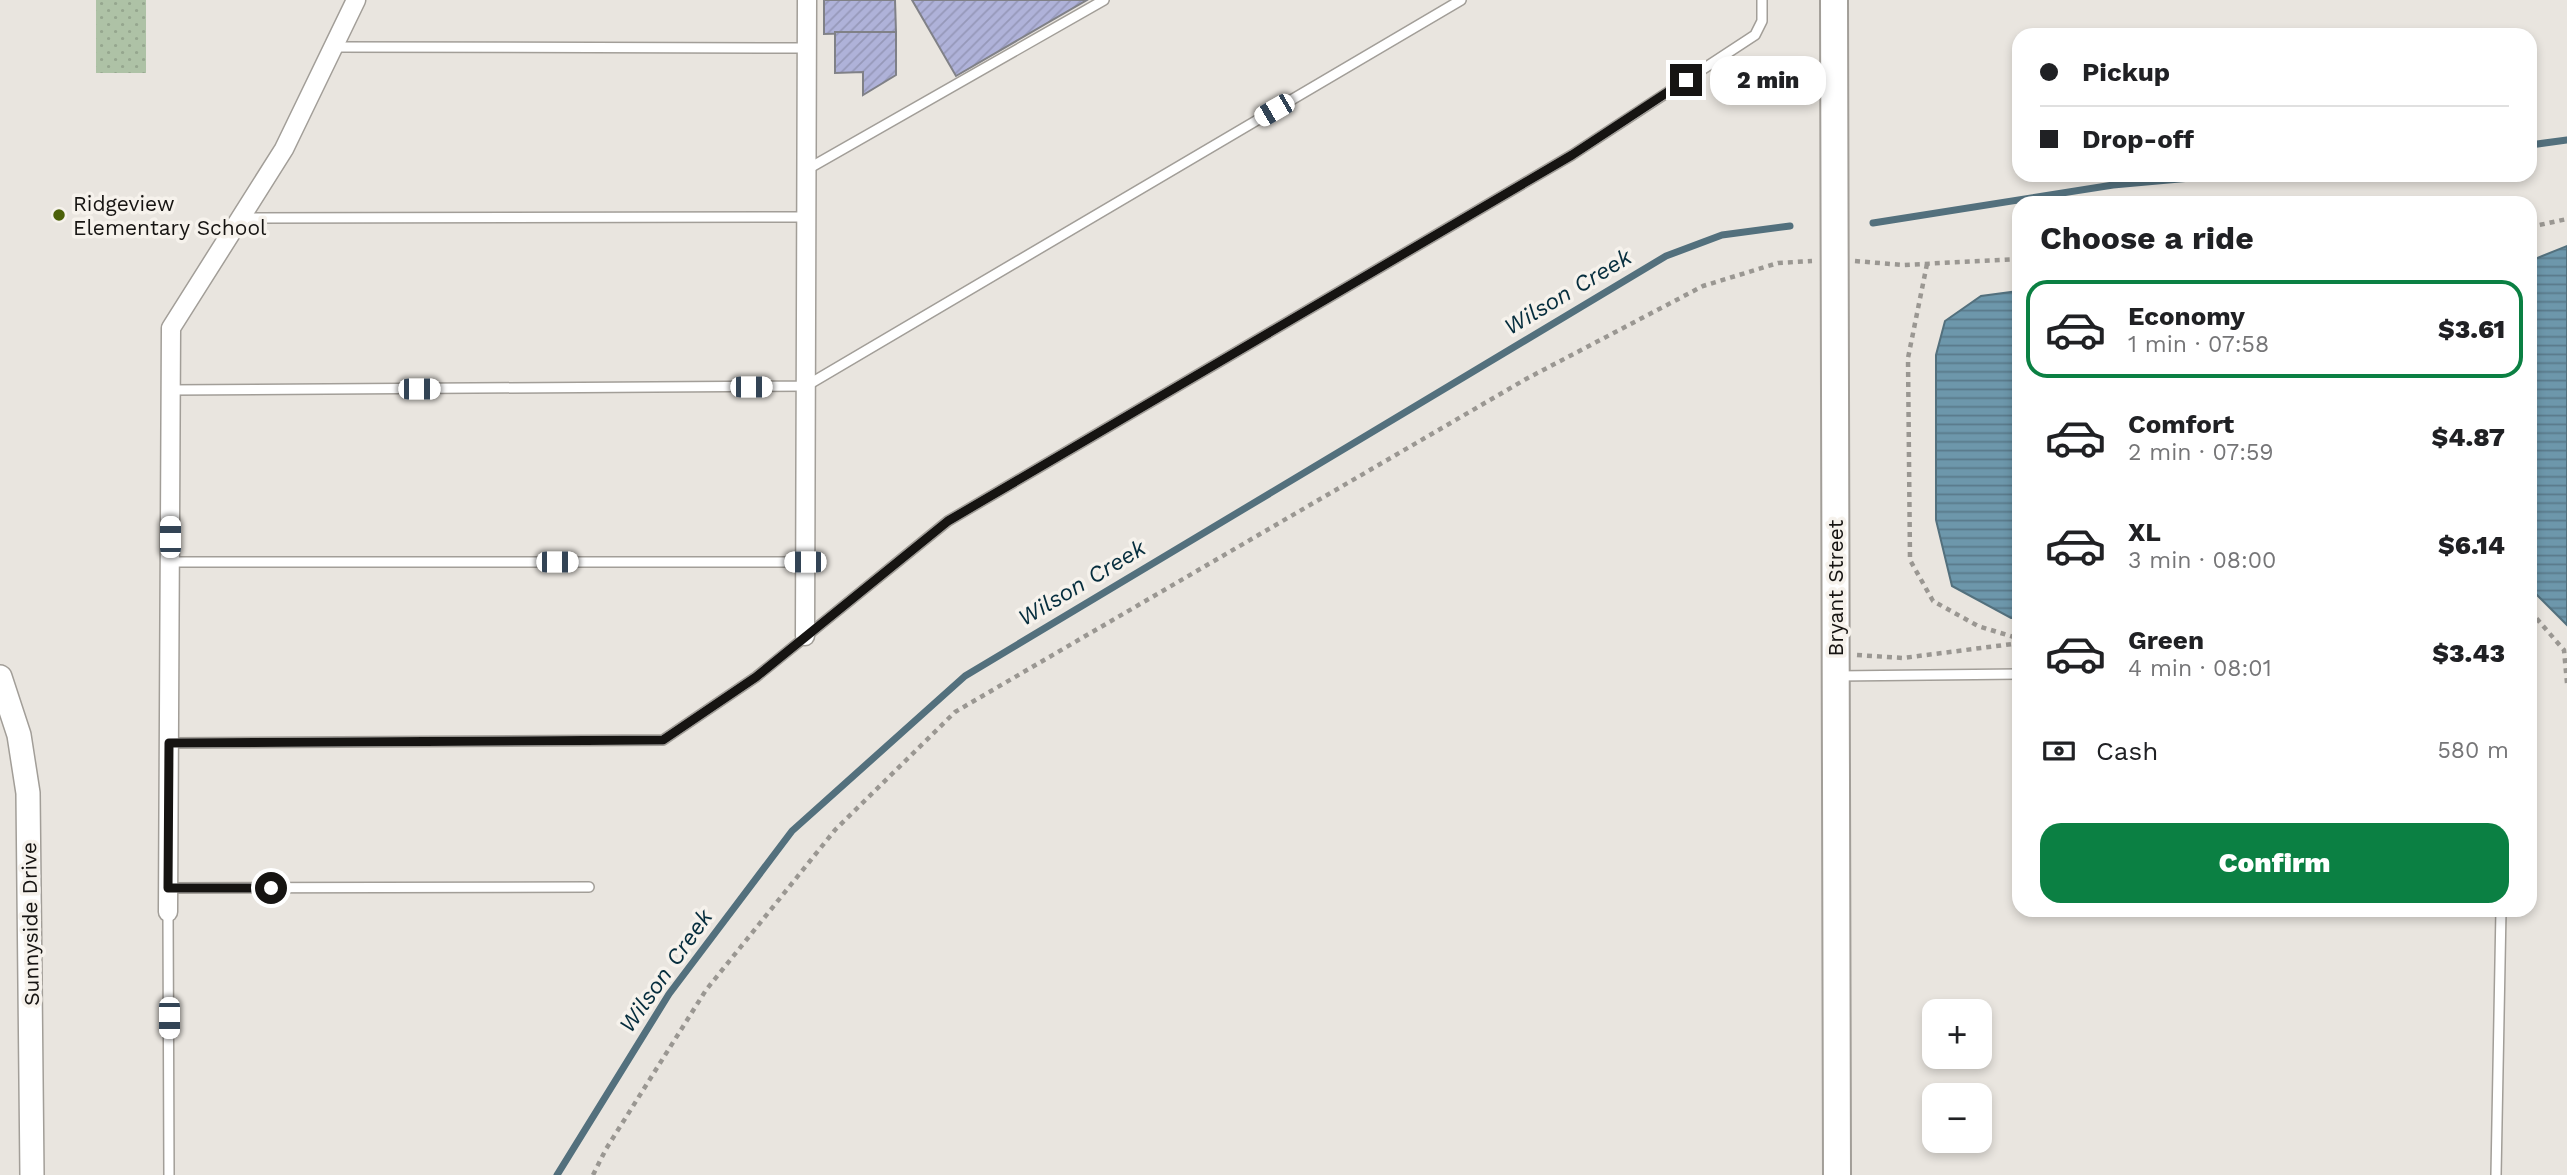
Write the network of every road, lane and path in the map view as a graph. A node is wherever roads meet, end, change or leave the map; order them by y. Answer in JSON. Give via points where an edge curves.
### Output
{"nodes":[{"id":1,"x":356,"y":0,"type":"edge"},
{"id":2,"x":807,"y":0,"type":"edge"},
{"id":3,"x":1104,"y":0,"type":"edge"},
{"id":4,"x":1461,"y":0,"type":"edge"},
{"id":5,"x":1762,"y":0,"type":"edge"},
{"id":6,"x":1834,"y":0,"type":"edge"},
{"id":7,"x":333,"y":47,"type":"junction"},
{"id":8,"x":807,"y":48,"type":"junction"},
{"id":9,"x":806,"y":170,"type":"junction"},
{"id":10,"x":806,"y":217,"type":"junction"},
{"id":11,"x":240,"y":218,"type":"junction"},
{"id":12,"x":2567,"y":219,"type":"edge"},
{"id":13,"x":2537,"y":225,"type":"edge"},
{"id":14,"x":2012,"y":259,"type":"edge"},
{"id":15,"x":1835,"y":260,"type":"junction"},
{"id":16,"x":1927,"y":264,"type":"junction"},
{"id":17,"x":806,"y":386,"type":"junction"},
{"id":18,"x":171,"y":390,"type":"junction"},
{"id":19,"x":170,"y":562,"type":"junction"},
{"id":20,"x":805,"y":562,"type":"junction"},
{"id":21,"x":2537,"y":619,"type":"edge"},
{"id":22,"x":805,"y":636,"type":"junction"},
{"id":23,"x":2012,"y":638,"type":"edge"},
{"id":24,"x":2012,"y":642,"type":"edge"},
{"id":25,"x":1835,"y":665,"type":"junction"},
{"id":26,"x":2012,"y":674,"type":"edge"},
{"id":27,"x":0,"y":677,"type":"edge"},
{"id":28,"x":2567,"y":683,"type":"edge"},
{"id":29,"x":169,"y":743,"type":"junction"},
{"id":30,"x":589,"y":887,"type":"dead end"},
{"id":31,"x":168,"y":888,"type":"junction"},
{"id":32,"x":168,"y":912,"type":"joint"},
{"id":33,"x":2501,"y":917,"type":"edge"},
{"id":34,"x":32,"y":1175,"type":"edge"},
{"id":35,"x":169,"y":1175,"type":"edge"},
{"id":36,"x":593,"y":1175,"type":"edge"},
{"id":37,"x":1837,"y":1175,"type":"edge"},
{"id":38,"x":2496,"y":1175,"type":"edge"}],
"edges":[{"from":1,"to":7,"type":"street"},
{"from":2,"to":8,"type":"street"},
{"from":3,"to":9,"type":"lane"},
{"from":4,"to":17,"type":"lane"},
{"from":5,"to":22,"type":"lane","via":[[1762,21],[1755,36],[1572,155],[948,521]]},
{"from":6,"to":15,"type":"main road","name":"Bryant Street"},
{"from":7,"to":8,"type":"lane"},
{"from":7,"to":11,"type":"street","via":[[284,149]]},
{"from":8,"to":9,"type":"street"},
{"from":9,"to":10,"type":"street"},
{"from":10,"to":11,"type":"lane"},
{"from":10,"to":17,"type":"street"},
{"from":11,"to":18,"type":"street","via":[[171,328]]},
{"from":12,"to":13,"type":"path"},
{"from":14,"to":16,"type":"path"},
{"from":15,"to":16,"type":"path"},
{"from":15,"to":25,"type":"main road","name":"Bryant Street"},
{"from":15,"to":36,"type":"path","via":[[1778,263],[1703,286],[1527,379],[955,712],[835,830],[706,990]]},
{"from":16,"to":23,"type":"path","via":[[1908,358],[1910,560],[1933,601]]},
{"from":17,"to":18,"type":"lane"},
{"from":17,"to":20,"type":"street"},
{"from":18,"to":19,"type":"street"},
{"from":19,"to":20,"type":"lane"},
{"from":19,"to":29,"type":"street"},
{"from":20,"to":22,"type":"street"},
{"from":21,"to":28,"type":"path","via":[[2564,650]]},
{"from":22,"to":29,"type":"lane","via":[[756,677],[663,740]]},
{"from":24,"to":25,"type":"path"},
{"from":25,"to":26,"type":"lane"},
{"from":25,"to":37,"type":"main road","name":"Bryant Street"},
{"from":27,"to":34,"type":"street","name":"Sunnyside Drive","via":[[19,735],[28,793]]},
{"from":29,"to":31,"type":"street"},
{"from":30,"to":31,"type":"lane"},
{"from":31,"to":32,"type":"street"},
{"from":32,"to":35,"type":"lane"},
{"from":33,"to":38,"type":"lane"}]}
